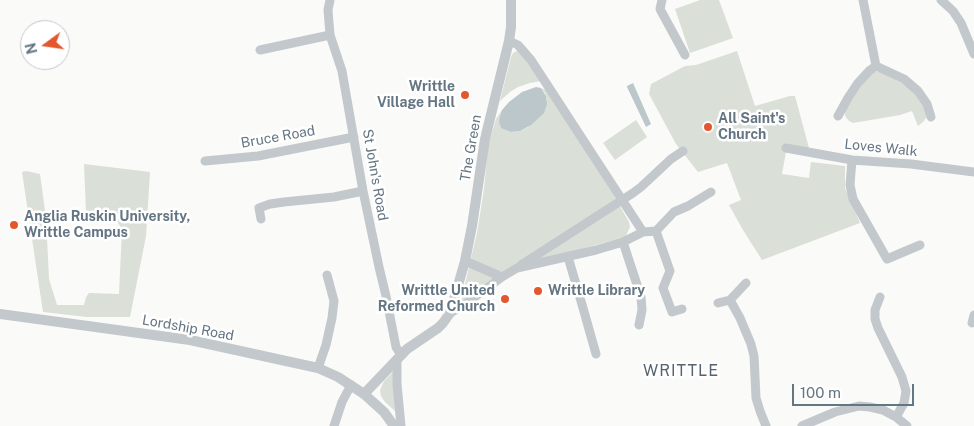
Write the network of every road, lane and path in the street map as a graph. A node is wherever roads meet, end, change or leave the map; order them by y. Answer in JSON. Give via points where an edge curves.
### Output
{"nodes":[{"id":1,"x":330,"y":0,"type":"edge"},
{"id":2,"x":511,"y":0,"type":"edge"},
{"id":3,"x":654,"y":0,"type":"edge"},
{"id":4,"x":863,"y":0,"type":"edge"},
{"id":5,"x":944,"y":1,"type":"edge"},
{"id":6,"x":661,"y":5,"type":"edge"},
{"id":7,"x":330,"y":35,"type":"junction"},
{"id":8,"x":509,"y":41,"type":"junction"},
{"id":9,"x":260,"y":50,"type":"dead end"},
{"id":10,"x":974,"y":54,"type":"edge"},
{"id":11,"x":685,"y":55,"type":"dead end"},
{"id":12,"x":876,"y":66,"type":"junction"},
{"id":13,"x":838,"y":116,"type":"dead end"},
{"id":14,"x":931,"y":117,"type":"dead end"},
{"id":15,"x":354,"y":137,"type":"junction"},
{"id":16,"x":786,"y":148,"type":"dead end"},
{"id":17,"x":683,"y":151,"type":"dead end"},
{"id":18,"x":852,"y":160,"type":"junction"},
{"id":19,"x":205,"y":161,"type":"dead end"},
{"id":20,"x":974,"y":172,"type":"edge"},
{"id":21,"x":363,"y":191,"type":"junction"},
{"id":22,"x":711,"y":192,"type":"dead end"},
{"id":23,"x":622,"y":200,"type":"junction"},
{"id":24,"x":260,"y":219,"type":"dead end"},
{"id":25,"x":643,"y":232,"type":"junction"},
{"id":26,"x":656,"y":232,"type":"junction"},
{"id":27,"x":623,"y":242,"type":"junction"},
{"id":28,"x":920,"y":245,"type":"dead end"},
{"id":29,"x":568,"y":257,"type":"junction"},
{"id":30,"x":465,"y":261,"type":"junction"},
{"id":31,"x":517,"y":268,"type":"junction"},
{"id":32,"x":327,"y":275,"type":"dead end"},
{"id":33,"x":502,"y":277,"type":"junction"},
{"id":34,"x":746,"y":284,"type":"dead end"},
{"id":35,"x":880,"y":297,"type":"dead end"},
{"id":36,"x":730,"y":300,"type":"junction"},
{"id":37,"x":718,"y":303,"type":"dead end"},
{"id":38,"x":682,"y":309,"type":"dead end"},
{"id":39,"x":450,"y":313,"type":"junction"},
{"id":40,"x":0,"y":314,"type":"edge"},
{"id":41,"x":639,"y":325,"type":"dead end"},
{"id":42,"x":596,"y":354,"type":"dead end"},
{"id":43,"x":399,"y":357,"type":"junction"},
{"id":44,"x":318,"y":368,"type":"junction"},
{"id":45,"x":351,"y":385,"type":"junction"},
{"id":46,"x":364,"y":394,"type":"junction"},
{"id":47,"x":896,"y":417,"type":"junction"},
{"id":48,"x":334,"y":426,"type":"edge"},
{"id":49,"x":394,"y":426,"type":"edge"},
{"id":50,"x":401,"y":426,"type":"edge"},
{"id":51,"x":766,"y":426,"type":"edge"},
{"id":52,"x":802,"y":426,"type":"edge"},
{"id":53,"x":907,"y":426,"type":"edge"}],
"edges":[{"from":1,"to":7,"type":"street","name":"St John's Road"},
{"from":2,"to":8,"type":"street","name":"The Green"},
{"from":3,"to":6,"type":"street"},
{"from":4,"to":12,"type":"street"},
{"from":5,"to":10,"type":"street","via":[[961,23]]},
{"from":6,"to":11,"type":"street"},
{"from":7,"to":9,"type":"street"},
{"from":7,"to":15,"type":"street","name":"St John's Road","via":[[342,71]]},
{"from":8,"to":23,"type":"street","via":[[518,45],[531,60]]},
{"from":8,"to":30,"type":"street","name":"The Green","via":[[485,139]]},
{"from":12,"to":13,"type":"street","via":[[858,84]]},
{"from":12,"to":14,"type":"street","via":[[904,79],[918,91]]},
{"from":15,"to":19,"type":"street","name":"Bruce Road","via":[[258,156]]},
{"from":15,"to":21,"type":"street","name":"St John's Road"},
{"from":16,"to":18,"type":"street","name":"Loves Walk"},
{"from":17,"to":23,"type":"street","name":"The Green"},
{"from":18,"to":20,"type":"street","name":"Loves Walk"},
{"from":18,"to":28,"type":"street","via":[[850,185],[853,199],[887,259]]},
{"from":21,"to":24,"type":"street","via":[[270,204],[259,208]]},
{"from":21,"to":43,"type":"street","name":"St John's Road"},
{"from":22,"to":26,"type":"street","via":[[674,212]]},
{"from":23,"to":25,"type":"street"},
{"from":23,"to":31,"type":"street","name":"The Green"},
{"from":25,"to":26,"type":"street"},
{"from":25,"to":27,"type":"street","name":"The Green"},
{"from":26,"to":38,"type":"street","via":[[670,271],[663,288],[672,312]]},
{"from":27,"to":29,"type":"street","name":"The Green"},
{"from":27,"to":41,"type":"street","via":[[641,297]]},
{"from":29,"to":31,"type":"street","name":"The Green"},
{"from":29,"to":42,"type":"street"},
{"from":30,"to":33,"type":"street"},
{"from":30,"to":39,"type":"street","name":"The Green"},
{"from":31,"to":33,"type":"street","name":"The Green"},
{"from":32,"to":44,"type":"street","via":[[334,301]]},
{"from":33,"to":39,"type":"street","name":"The Green"},
{"from":34,"to":36,"type":"street"},
{"from":35,"to":47,"type":"street","via":[[875,319],[906,391]]},
{"from":36,"to":37,"type":"street"},
{"from":36,"to":51,"type":"street","via":[[751,344],[756,398]]},
{"from":39,"to":43,"type":"street","name":"The Green","via":[[438,328]]},
{"from":40,"to":44,"type":"street","name":"Lordship Road","via":[[190,340]]},
{"from":43,"to":46,"type":"street","name":"The Green"},
{"from":43,"to":50,"type":"street","name":"St John's Road","via":[[397,384]]},
{"from":44,"to":45,"type":"street","name":"Lordship Road"},
{"from":45,"to":46,"type":"street","name":"Lordship Road"},
{"from":45,"to":48,"type":"street"},
{"from":46,"to":49,"type":"street","name":"Lordship Road"},
{"from":47,"to":52,"type":"street","via":[[883,410],[859,406]]},
{"from":47,"to":53,"type":"street"}]}
